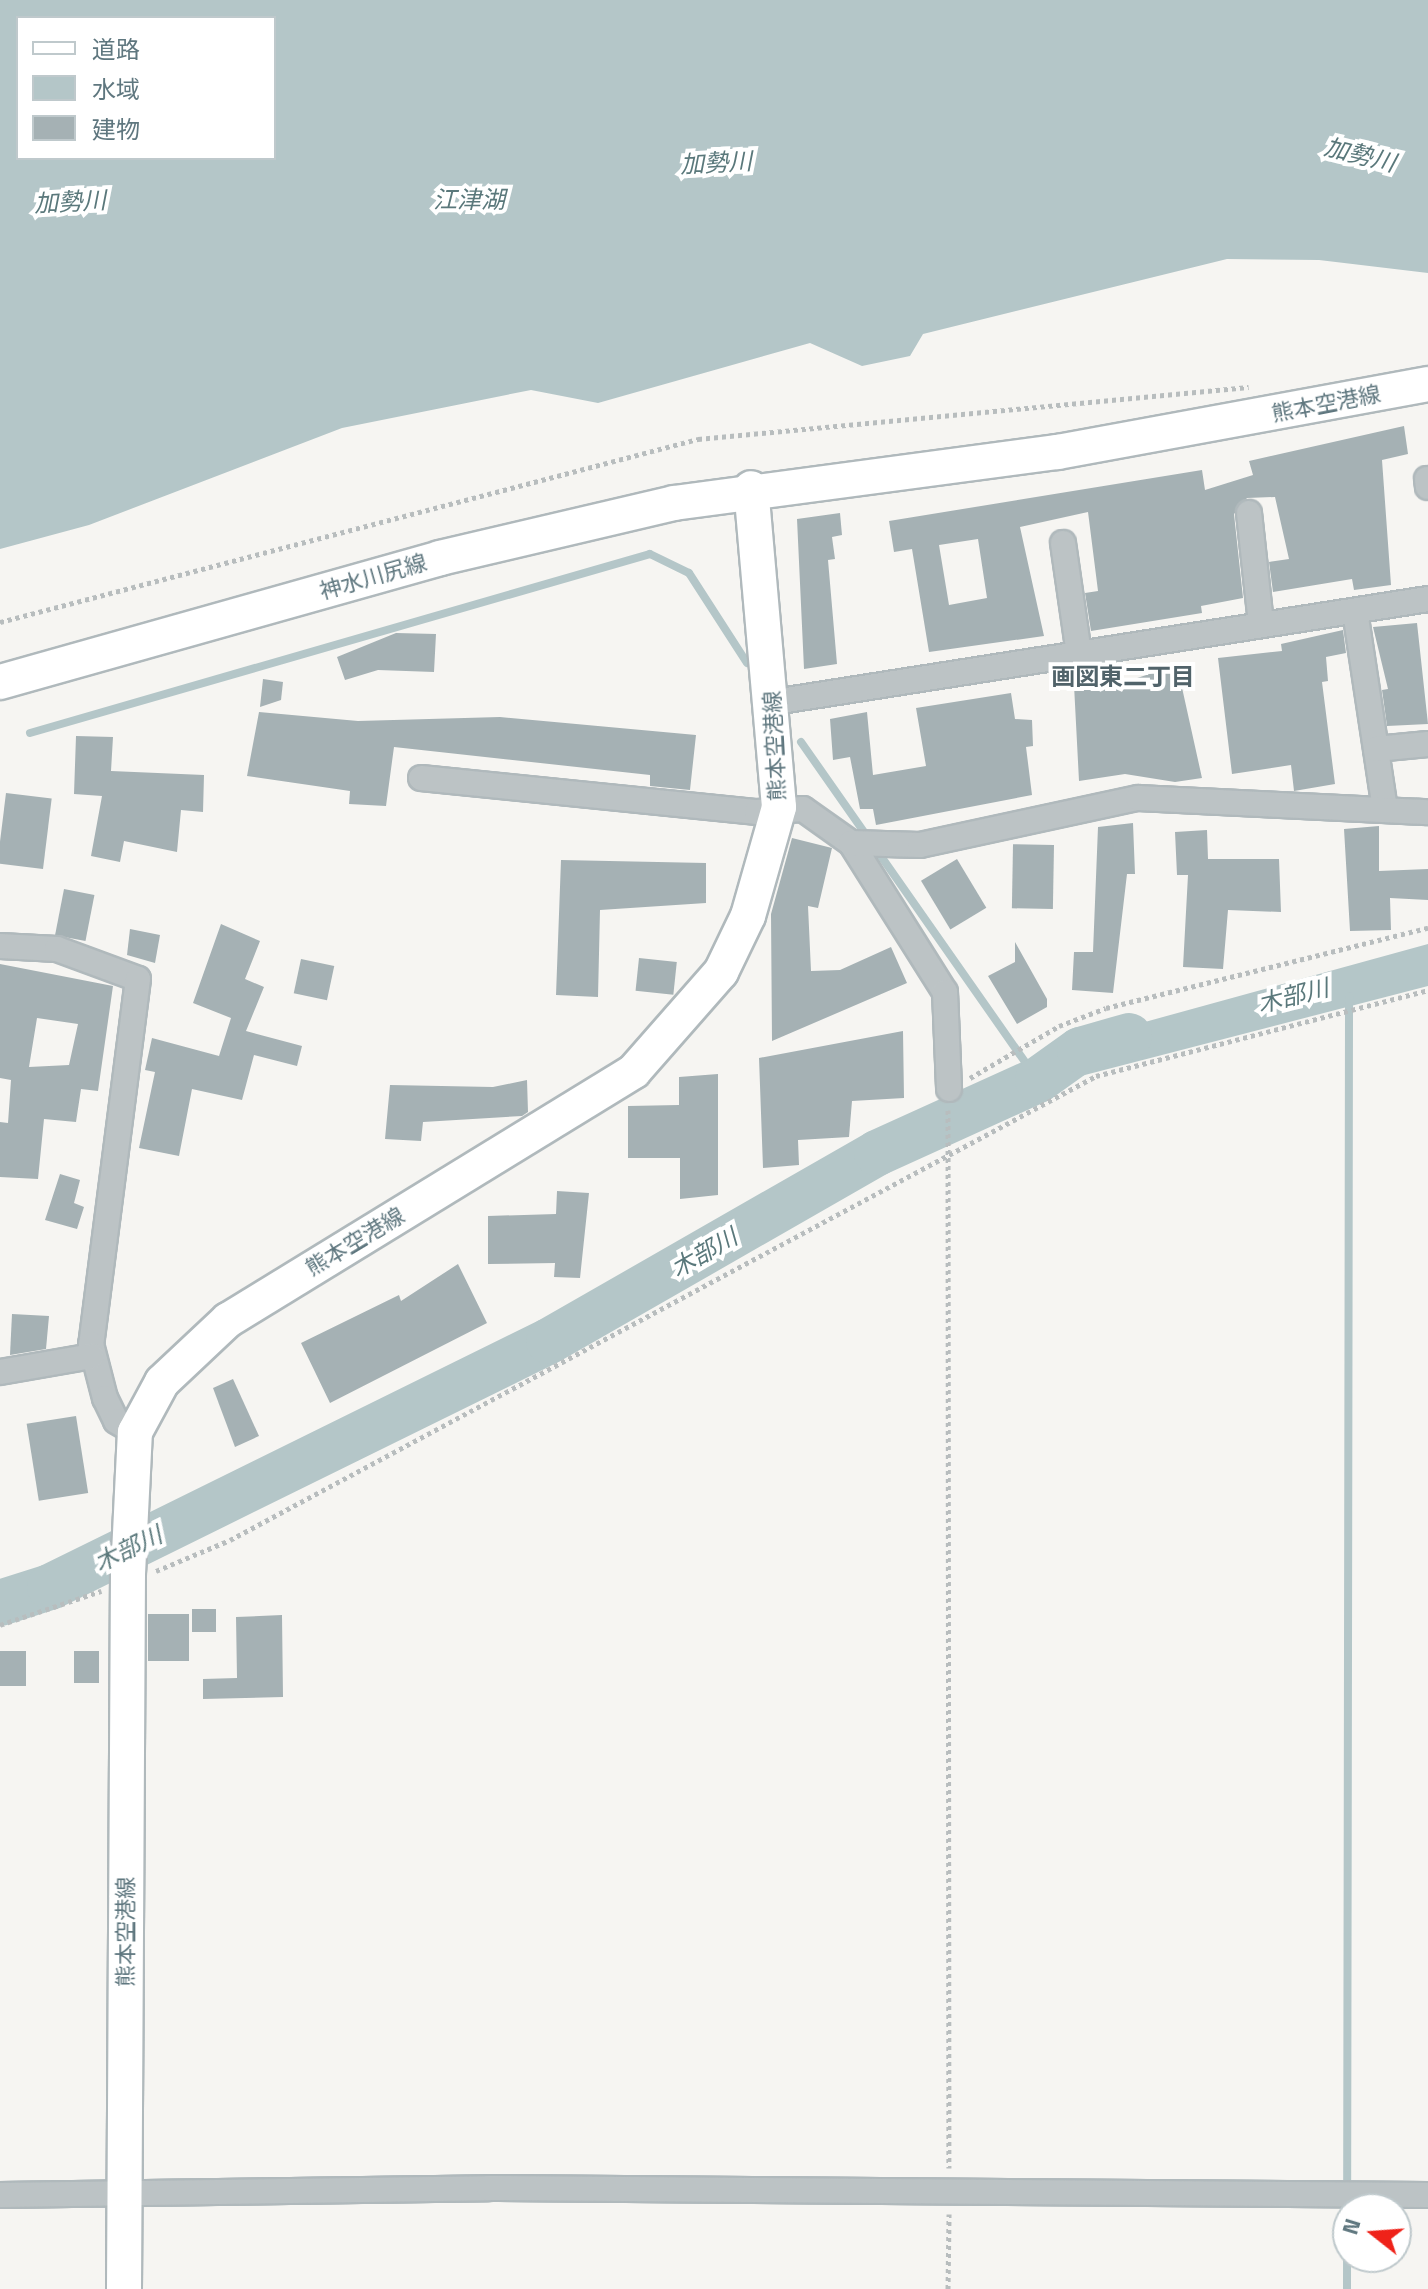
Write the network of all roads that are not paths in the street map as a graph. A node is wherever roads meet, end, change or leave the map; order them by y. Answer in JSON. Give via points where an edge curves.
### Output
{"nodes":[{"id":1,"x":1428,"y":384,"type":"edge"},
{"id":2,"x":751,"y":488,"type":"junction"},
{"id":3,"x":1249,"y":513,"type":"dead end"},
{"id":4,"x":1063,"y":543,"type":"dead end"},
{"id":5,"x":1428,"y":599,"type":"edge"},
{"id":6,"x":1355,"y":611,"type":"junction"},
{"id":7,"x":1261,"y":624,"type":"junction"},
{"id":8,"x":1079,"y":654,"type":"junction"},
{"id":9,"x":0,"y":682,"type":"edge"},
{"id":10,"x":774,"y":702,"type":"junction"},
{"id":11,"x":1428,"y":744,"type":"edge"},
{"id":12,"x":1376,"y":749,"type":"junction"},
{"id":13,"x":421,"y":778,"type":"dead end"},
{"id":14,"x":779,"y":807,"type":"junction"},
{"id":15,"x":1385,"y":810,"type":"junction"},
{"id":16,"x":1428,"y":812,"type":"edge"},
{"id":17,"x":856,"y":843,"type":"junction"},
{"id":18,"x":0,"y":946,"type":"edge"},
{"id":19,"x":949,"y":1093,"type":"road end"},
{"id":20,"x":92,"y":1356,"type":"junction"},
{"id":21,"x":0,"y":1372,"type":"edge"},
{"id":22,"x":135,"y":1432,"type":"junction"},
{"id":23,"x":0,"y":2195,"type":"edge"},
{"id":24,"x":1428,"y":2195,"type":"edge"},
{"id":25,"x":124,"y":2196,"type":"junction"},
{"id":26,"x":124,"y":2289,"type":"edge"}],
"edges":[{"from":1,"to":2,"type":"main road","name":"熊本空港線","via":[[1058,452]]},
{"from":2,"to":9,"type":"main road","name":"神水川尻線","via":[[440,558]]},
{"from":2,"to":10,"type":"main road","name":"熊本空港線"},
{"from":3,"to":7,"type":"street"},
{"from":4,"to":8,"type":"street"},
{"from":5,"to":6,"type":"street"},
{"from":6,"to":7,"type":"street"},
{"from":6,"to":12,"type":"street"},
{"from":7,"to":8,"type":"street"},
{"from":8,"to":10,"type":"street"},
{"from":10,"to":14,"type":"main road","name":"熊本空港線"},
{"from":11,"to":12,"type":"street"},
{"from":12,"to":15,"type":"street"},
{"from":13,"to":14,"type":"street","via":[[757,812]]},
{"from":14,"to":17,"type":"street","via":[[803,809]]},
{"from":14,"to":22,"type":"main road","name":"熊本空港線","via":[[766,864],[728,958],[667,1040],[634,1071],[228,1320],[162,1382]]},
{"from":15,"to":16,"type":"street"},
{"from":15,"to":17,"type":"street","via":[[1138,798],[895,847]]},
{"from":17,"to":19,"type":"street","via":[[945,992]]},
{"from":18,"to":20,"type":"street","via":[[57,949],[138,979]]},
{"from":20,"to":21,"type":"street"},
{"from":20,"to":22,"type":"street","via":[[116,1421]]},
{"from":22,"to":25,"type":"main road","name":"熊本空港線","via":[[128,1527]]},
{"from":23,"to":25,"type":"street"},
{"from":24,"to":25,"type":"street","via":[[949,2191]]},
{"from":25,"to":26,"type":"main road","name":"熊本空港線"}]}
